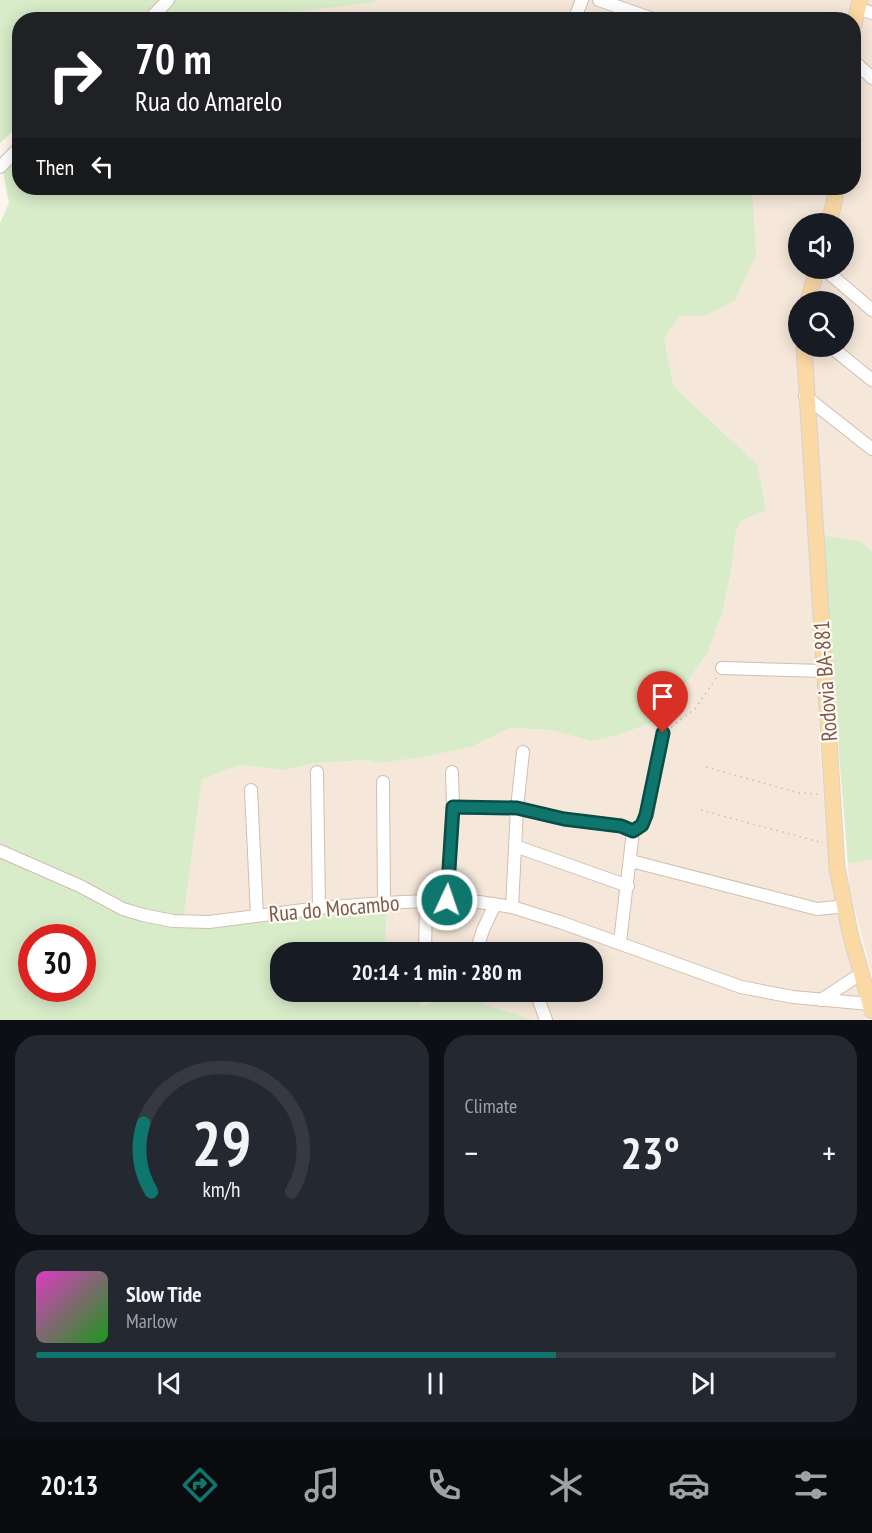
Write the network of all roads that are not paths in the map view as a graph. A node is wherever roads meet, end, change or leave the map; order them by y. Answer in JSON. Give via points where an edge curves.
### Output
{"nodes":[{"id":1,"x":168,"y":0,"type":"edge"},
{"id":2,"x":599,"y":0,"type":"edge"},
{"id":3,"x":157,"y":12,"type":"edge"},
{"id":4,"x":633,"y":12,"type":"edge"},
{"id":5,"x":861,"y":68,"type":"edge"},
{"id":6,"x":872,"y":78,"type":"edge"},
{"id":7,"x":12,"y":155,"type":"edge"},
{"id":8,"x":0,"y":167,"type":"edge"},
{"id":9,"x":835,"y":195,"type":"edge"},
{"id":10,"x":831,"y":213,"type":"edge"},
{"id":11,"x":836,"y":279,"type":"edge"},
{"id":12,"x":872,"y":310,"type":"edge"},
{"id":13,"x":804,"y":357,"type":"edge"},
{"id":14,"x":844,"y":357,"type":"edge"},
{"id":15,"x":872,"y":380,"type":"edge"},
{"id":16,"x":805,"y":396,"type":"junction"},
{"id":17,"x":872,"y":450,"type":"edge"},
{"id":18,"x":722,"y":668,"type":"road end"},
{"id":19,"x":824,"y":671,"type":"junction"},
{"id":20,"x":663,"y":733,"type":"road end"},
{"id":21,"x":523,"y":752,"type":"dead end"},
{"id":22,"x":317,"y":772,"type":"dead end"},
{"id":23,"x":452,"y":772,"type":"dead end"},
{"id":24,"x":383,"y":782,"type":"dead end"},
{"id":25,"x":251,"y":790,"type":"dead end"},
{"id":26,"x":453,"y":807,"type":"junction"},
{"id":27,"x":517,"y":808,"type":"junction"},
{"id":28,"x":633,"y":831,"type":"junction"},
{"id":29,"x":515,"y":846,"type":"junction"},
{"id":30,"x":0,"y":851,"type":"edge"},
{"id":31,"x":631,"y":861,"type":"junction"},
{"id":32,"x":628,"y":886,"type":"junction"},
{"id":33,"x":447,"y":900,"type":"junction"},
{"id":34,"x":426,"y":901,"type":"junction"},
{"id":35,"x":844,"y":902,"type":"junction"},
{"id":36,"x":384,"y":903,"type":"junction"},
{"id":37,"x":495,"y":904,"type":"junction"},
{"id":38,"x":512,"y":907,"type":"junction"},
{"id":39,"x":319,"y":908,"type":"junction"},
{"id":40,"x":257,"y":915,"type":"junction"},
{"id":41,"x":425,"y":942,"type":"edge"},
{"id":42,"x":479,"y":942,"type":"edge"},
{"id":43,"x":620,"y":942,"type":"junction"},
{"id":44,"x":862,"y":973,"type":"junction"},
{"id":45,"x":821,"y":1000,"type":"junction"},
{"id":46,"x":540,"y":1002,"type":"edge"},
{"id":47,"x":871,"y":1007,"type":"edge"},
{"id":48,"x":546,"y":1020,"type":"edge"}],
"edges":[{"from":1,"to":3,"type":"street"},
{"from":2,"to":4,"type":"street"},
{"from":5,"to":6,"type":"street"},
{"from":7,"to":8,"type":"street"},
{"from":9,"to":10,"type":"main road"},
{"from":11,"to":12,"type":"street"},
{"from":13,"to":16,"type":"main road","name":"Rodovia BA-881"},
{"from":14,"to":15,"type":"street"},
{"from":16,"to":17,"type":"street"},
{"from":16,"to":19,"type":"main road","name":"Rodovia BA-881"},
{"from":18,"to":19,"type":"street"},
{"from":19,"to":35,"type":"main road","name":"Rodovia BA-881","via":[[836,847]]},
{"from":20,"to":28,"type":"street","via":[[646,815],[642,825]]},
{"from":21,"to":27,"type":"street"},
{"from":22,"to":39,"type":"street"},
{"from":23,"to":26,"type":"street"},
{"from":24,"to":36,"type":"street"},
{"from":25,"to":40,"type":"street"},
{"from":26,"to":27,"type":"street"},
{"from":26,"to":33,"type":"street"},
{"from":27,"to":28,"type":"street"},
{"from":27,"to":29,"type":"street"},
{"from":28,"to":31,"type":"street"},
{"from":29,"to":32,"type":"street"},
{"from":29,"to":38,"type":"street"},
{"from":30,"to":40,"type":"street","name":"Rua do Mocambo","via":[[123,909],[152,917],[193,923]]},
{"from":31,"to":32,"type":"street"},
{"from":31,"to":35,"type":"street","via":[[817,909],[837,907]]},
{"from":32,"to":43,"type":"street"},
{"from":33,"to":34,"type":"street","name":"Rua do Mocambo"},
{"from":33,"to":37,"type":"street","name":"Rua do Mocambo"},
{"from":34,"to":36,"type":"street","name":"Rua do Mocambo"},
{"from":34,"to":41,"type":"street"},
{"from":35,"to":44,"type":"main road","name":"Rodovia BA-881"},
{"from":36,"to":39,"type":"street","name":"Rua do Mocambo"},
{"from":37,"to":38,"type":"street","name":"Rua do Mocambo"},
{"from":37,"to":42,"type":"street"},
{"from":38,"to":43,"type":"street","name":"Rua do Mocambo"},
{"from":39,"to":40,"type":"street","name":"Rua do Mocambo"},
{"from":43,"to":45,"type":"street","name":"Rua do Mocambo","via":[[741,987]]},
{"from":44,"to":45,"type":"street"},
{"from":44,"to":47,"type":"main road","name":"Rodovia BA-881"},
{"from":45,"to":47,"type":"street","name":"Rua do Mocambo"},
{"from":46,"to":48,"type":"street"}]}
